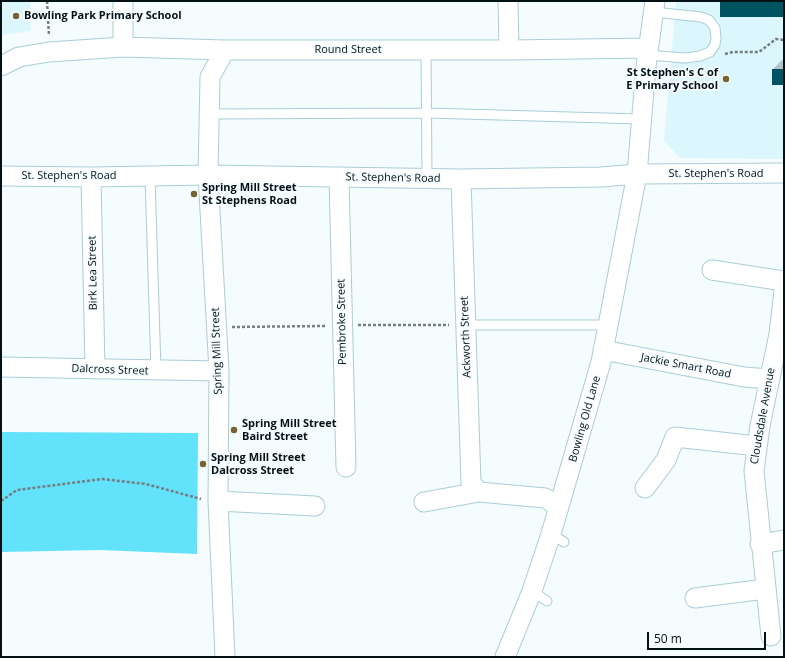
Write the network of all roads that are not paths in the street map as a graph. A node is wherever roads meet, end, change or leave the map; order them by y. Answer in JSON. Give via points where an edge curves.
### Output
{"nodes":[{"id":1,"x":124,"y":1,"type":"edge"},
{"id":2,"x":508,"y":1,"type":"edge"},
{"id":3,"x":654,"y":6,"type":"edge"},
{"id":4,"x":123,"y":47,"type":"junction"},
{"id":5,"x":225,"y":50,"type":"junction"},
{"id":6,"x":426,"y":50,"type":"junction"},
{"id":7,"x":509,"y":50,"type":"junction"},
{"id":8,"x":647,"y":51,"type":"junction"},
{"id":9,"x":1,"y":66,"type":"edge"},
{"id":10,"x":427,"y":113,"type":"junction"},
{"id":11,"x":209,"y":114,"type":"junction"},
{"id":12,"x":642,"y":119,"type":"junction"},
{"id":13,"x":784,"y":173,"type":"edge"},
{"id":14,"x":637,"y":174,"type":"junction"},
{"id":15,"x":208,"y":175,"type":"junction"},
{"id":16,"x":1,"y":176,"type":"edge"},
{"id":17,"x":150,"y":176,"type":"junction"},
{"id":18,"x":91,"y":177,"type":"junction"},
{"id":19,"x":338,"y":177,"type":"junction"},
{"id":20,"x":427,"y":179,"type":"junction"},
{"id":21,"x":461,"y":179,"type":"junction"},
{"id":22,"x":712,"y":270,"type":"dead end"},
{"id":23,"x":784,"y":281,"type":"edge"},
{"id":24,"x":784,"y":291,"type":"edge"},
{"id":25,"x":466,"y":325,"type":"junction"},
{"id":26,"x":608,"y":325,"type":"junction"},
{"id":27,"x":603,"y":350,"type":"junction"},
{"id":28,"x":1,"y":367,"type":"edge"},
{"id":29,"x":94,"y":369,"type":"junction"},
{"id":30,"x":156,"y":371,"type":"junction"},
{"id":31,"x":219,"y":371,"type":"junction"},
{"id":32,"x":770,"y":379,"type":"junction"},
{"id":33,"x":757,"y":446,"type":"junction"},
{"id":34,"x":346,"y":467,"type":"dead end"},
{"id":35,"x":644,"y":488,"type":"dead end"},
{"id":36,"x":479,"y":492,"type":"junction"},
{"id":37,"x":218,"y":501,"type":"junction"},
{"id":38,"x":424,"y":502,"type":"dead end"},
{"id":39,"x":315,"y":506,"type":"dead end"},
{"id":40,"x":559,"y":507,"type":"junction"},
{"id":41,"x":784,"y":540,"type":"edge"},
{"id":42,"x":760,"y":544,"type":"junction"},
{"id":43,"x":766,"y":589,"type":"junction"},
{"id":44,"x":695,"y":598,"type":"dead end"},
{"id":45,"x":771,"y":636,"type":"dead end"},
{"id":46,"x":225,"y":657,"type":"edge"},
{"id":47,"x":505,"y":657,"type":"edge"}],
"edges":[{"from":1,"to":4,"type":"street"},
{"from":2,"to":7,"type":"street"},
{"from":3,"to":8,"type":"street","name":"Bowling Old Lane"},
{"from":3,"to":8,"type":"lane","via":[[709,20],[715,28],[715,45],[710,52],[685,58]]},
{"from":4,"to":5,"type":"street","name":"Round Street"},
{"from":4,"to":9,"type":"street","name":"Round Street","via":[[49,52],[18,57]]},
{"from":5,"to":6,"type":"street","name":"Round Street"},
{"from":5,"to":11,"type":"street","name":"Spring Mill Street","via":[[210,77]]},
{"from":6,"to":7,"type":"street","name":"Round Street"},
{"from":6,"to":10,"type":"lane"},
{"from":7,"to":8,"type":"street","name":"Round Street"},
{"from":8,"to":12,"type":"street","name":"Bowling Old Lane"},
{"from":10,"to":11,"type":"lane"},
{"from":10,"to":12,"type":"lane"},
{"from":10,"to":20,"type":"lane"},
{"from":11,"to":15,"type":"street","name":"Spring Mill Street"},
{"from":12,"to":14,"type":"street","name":"Bowling Old Lane"},
{"from":13,"to":14,"type":"street","name":"St. Stephen's Road"},
{"from":14,"to":21,"type":"street","name":"St. Stephen's Road"},
{"from":14,"to":26,"type":"street","name":"Bowling Old Lane"},
{"from":15,"to":17,"type":"street","name":"St. Stephen's Road"},
{"from":15,"to":19,"type":"street","name":"St. Stephen's Road"},
{"from":15,"to":31,"type":"street","name":"Spring Mill Street"},
{"from":16,"to":18,"type":"street","name":"St. Stephen's Road"},
{"from":17,"to":18,"type":"street","name":"St. Stephen's Road"},
{"from":17,"to":30,"type":"lane"},
{"from":18,"to":29,"type":"street","name":"Birk Lea Street"},
{"from":19,"to":20,"type":"street","name":"St. Stephen's Road"},
{"from":19,"to":34,"type":"street","name":"Pembroke Street"},
{"from":20,"to":21,"type":"street","name":"St. Stephen's Road"},
{"from":21,"to":25,"type":"street","name":"Ackworth Street"},
{"from":22,"to":23,"type":"street"},
{"from":24,"to":32,"type":"street","name":"Cloudsdale Avenue"},
{"from":25,"to":26,"type":"lane"},
{"from":25,"to":36,"type":"street","name":"Ackworth Street","via":[[471,483]]},
{"from":26,"to":27,"type":"street","name":"Bowling Old Lane"},
{"from":27,"to":32,"type":"street","name":"Jackie Smart Road"},
{"from":27,"to":40,"type":"street","name":"Bowling Old Lane"},
{"from":28,"to":29,"type":"street","name":"Dalcross Street"},
{"from":29,"to":30,"type":"street","name":"Dalcross Street"},
{"from":30,"to":31,"type":"street","name":"Dalcross Street"},
{"from":31,"to":37,"type":"street","name":"Spring Mill Street"},
{"from":32,"to":33,"type":"street","name":"Cloudsdale Avenue"},
{"from":33,"to":35,"type":"street","via":[[675,437],[666,460]]},
{"from":33,"to":42,"type":"street","name":"Cloudsdale Avenue","via":[[754,471]]},
{"from":36,"to":38,"type":"street"},
{"from":36,"to":40,"type":"street","via":[[545,498]]},
{"from":37,"to":39,"type":"street"},
{"from":37,"to":46,"type":"street","name":"Spring Mill Street"},
{"from":40,"to":47,"type":"street","name":"Bowling Old Lane","via":[[557,538],[540,596]]},
{"from":41,"to":42,"type":"street"},
{"from":42,"to":43,"type":"street","name":"Cloudsdale Avenue"},
{"from":43,"to":44,"type":"street"},
{"from":43,"to":45,"type":"street","name":"Cloudsdale Avenue"}]}
